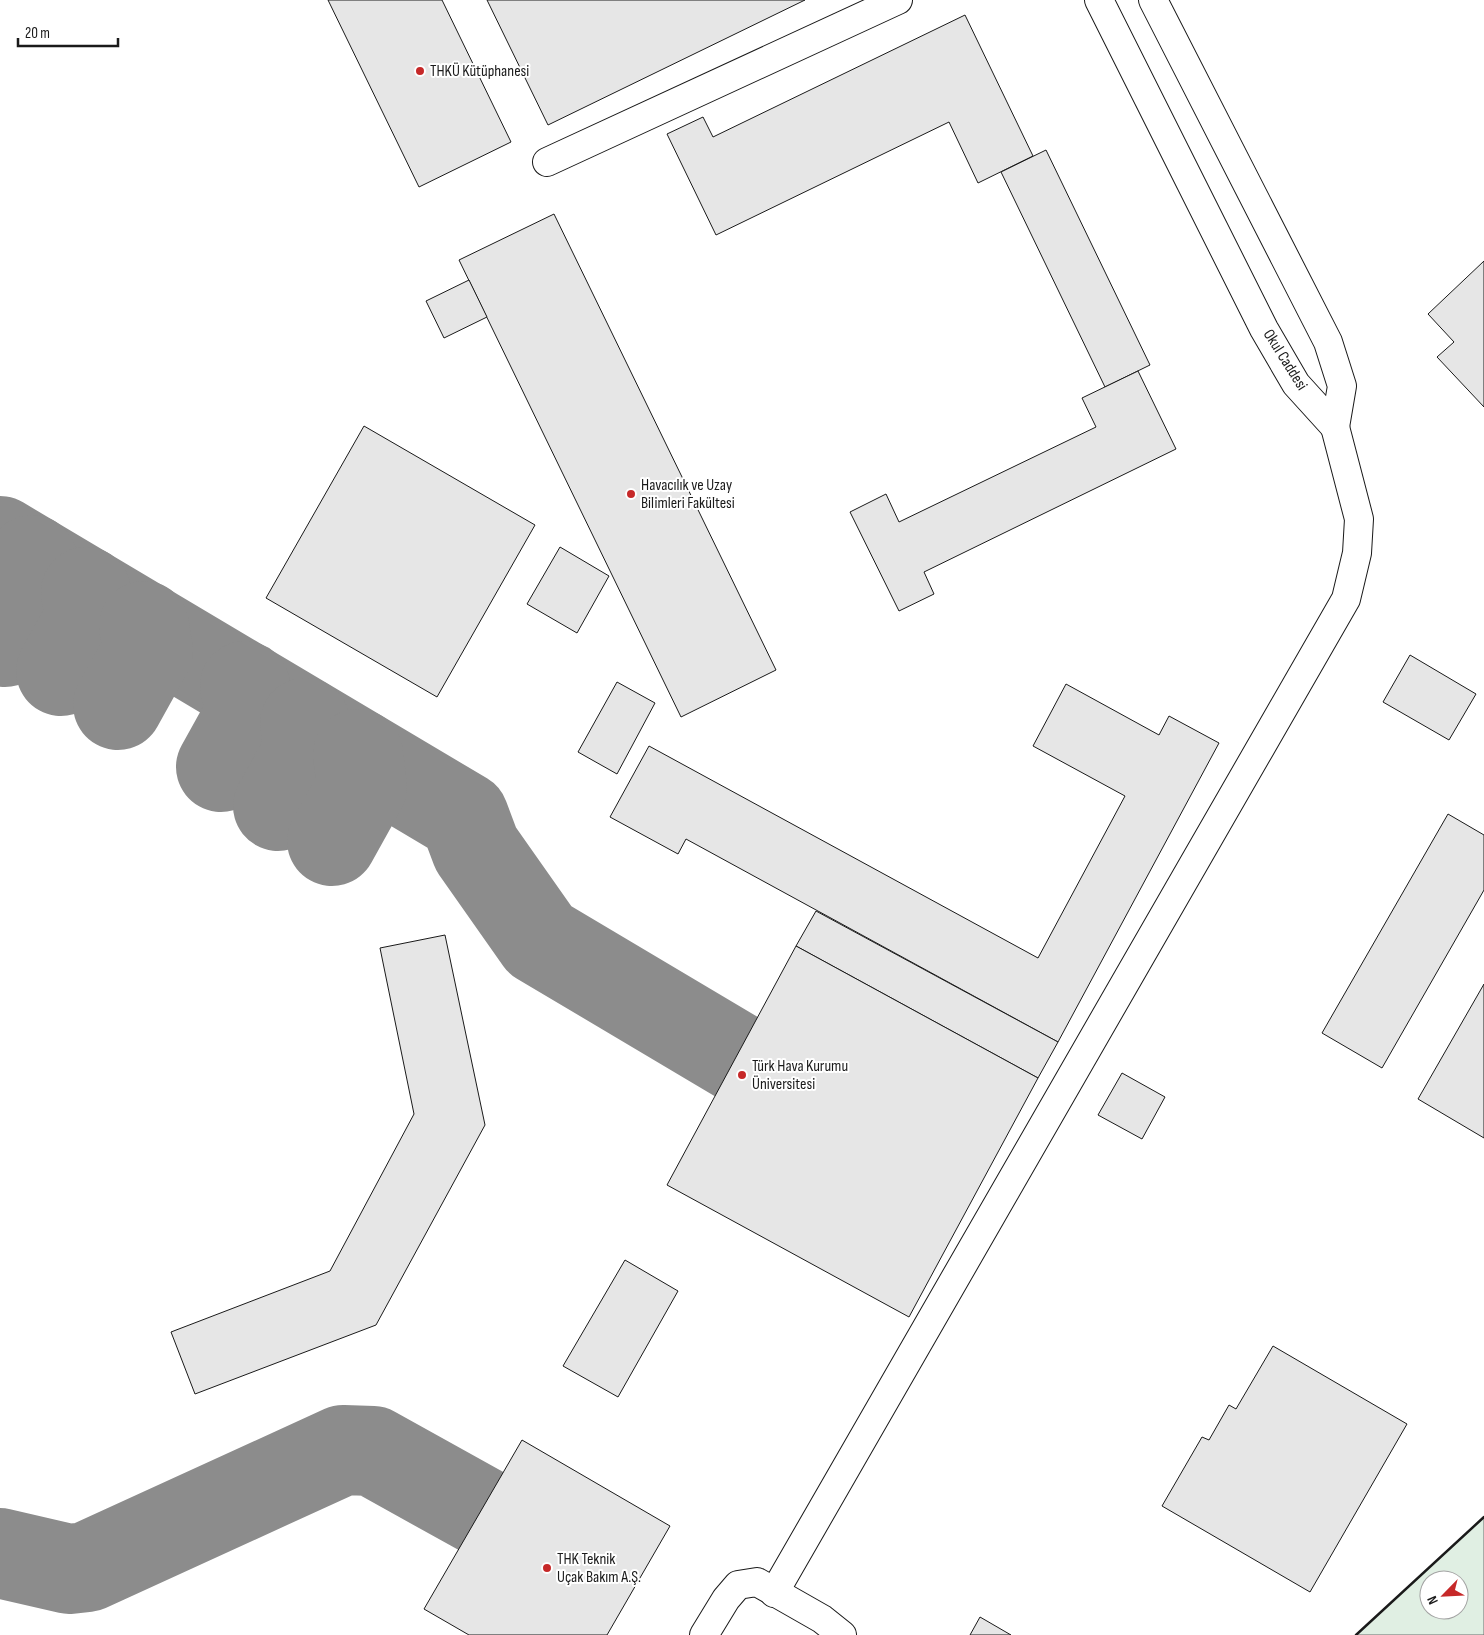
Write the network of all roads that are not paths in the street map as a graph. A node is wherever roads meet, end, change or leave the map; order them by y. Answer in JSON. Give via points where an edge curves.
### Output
{"nodes":[{"id":1,"x":898,"y":0,"type":"edge"},
{"id":2,"x":1098,"y":0,"type":"edge"},
{"id":3,"x":1153,"y":0,"type":"edge"},
{"id":4,"x":547,"y":162,"type":"dead end"},
{"id":5,"x":1335,"y":427,"type":"junction"},
{"id":6,"x":774,"y":1593,"type":"junction"},
{"id":7,"x":704,"y":1635,"type":"edge"},
{"id":8,"x":842,"y":1635,"type":"edge"}],
"edges":[{"from":1,"to":4,"type":"street"},
{"from":2,"to":5,"type":"street","name":"Okul Caddesi","via":[[1264,329],[1296,384]]},
{"from":3,"to":5,"type":"street","via":[[1328,342],[1342,386]]},
{"from":5,"to":6,"type":"street","via":[[1359,519],[1357,553],[1346,599]]},
{"from":6,"to":7,"type":"street","via":[[757,1582],[738,1585]]},
{"from":6,"to":8,"type":"street","via":[[822,1619]]}]}
